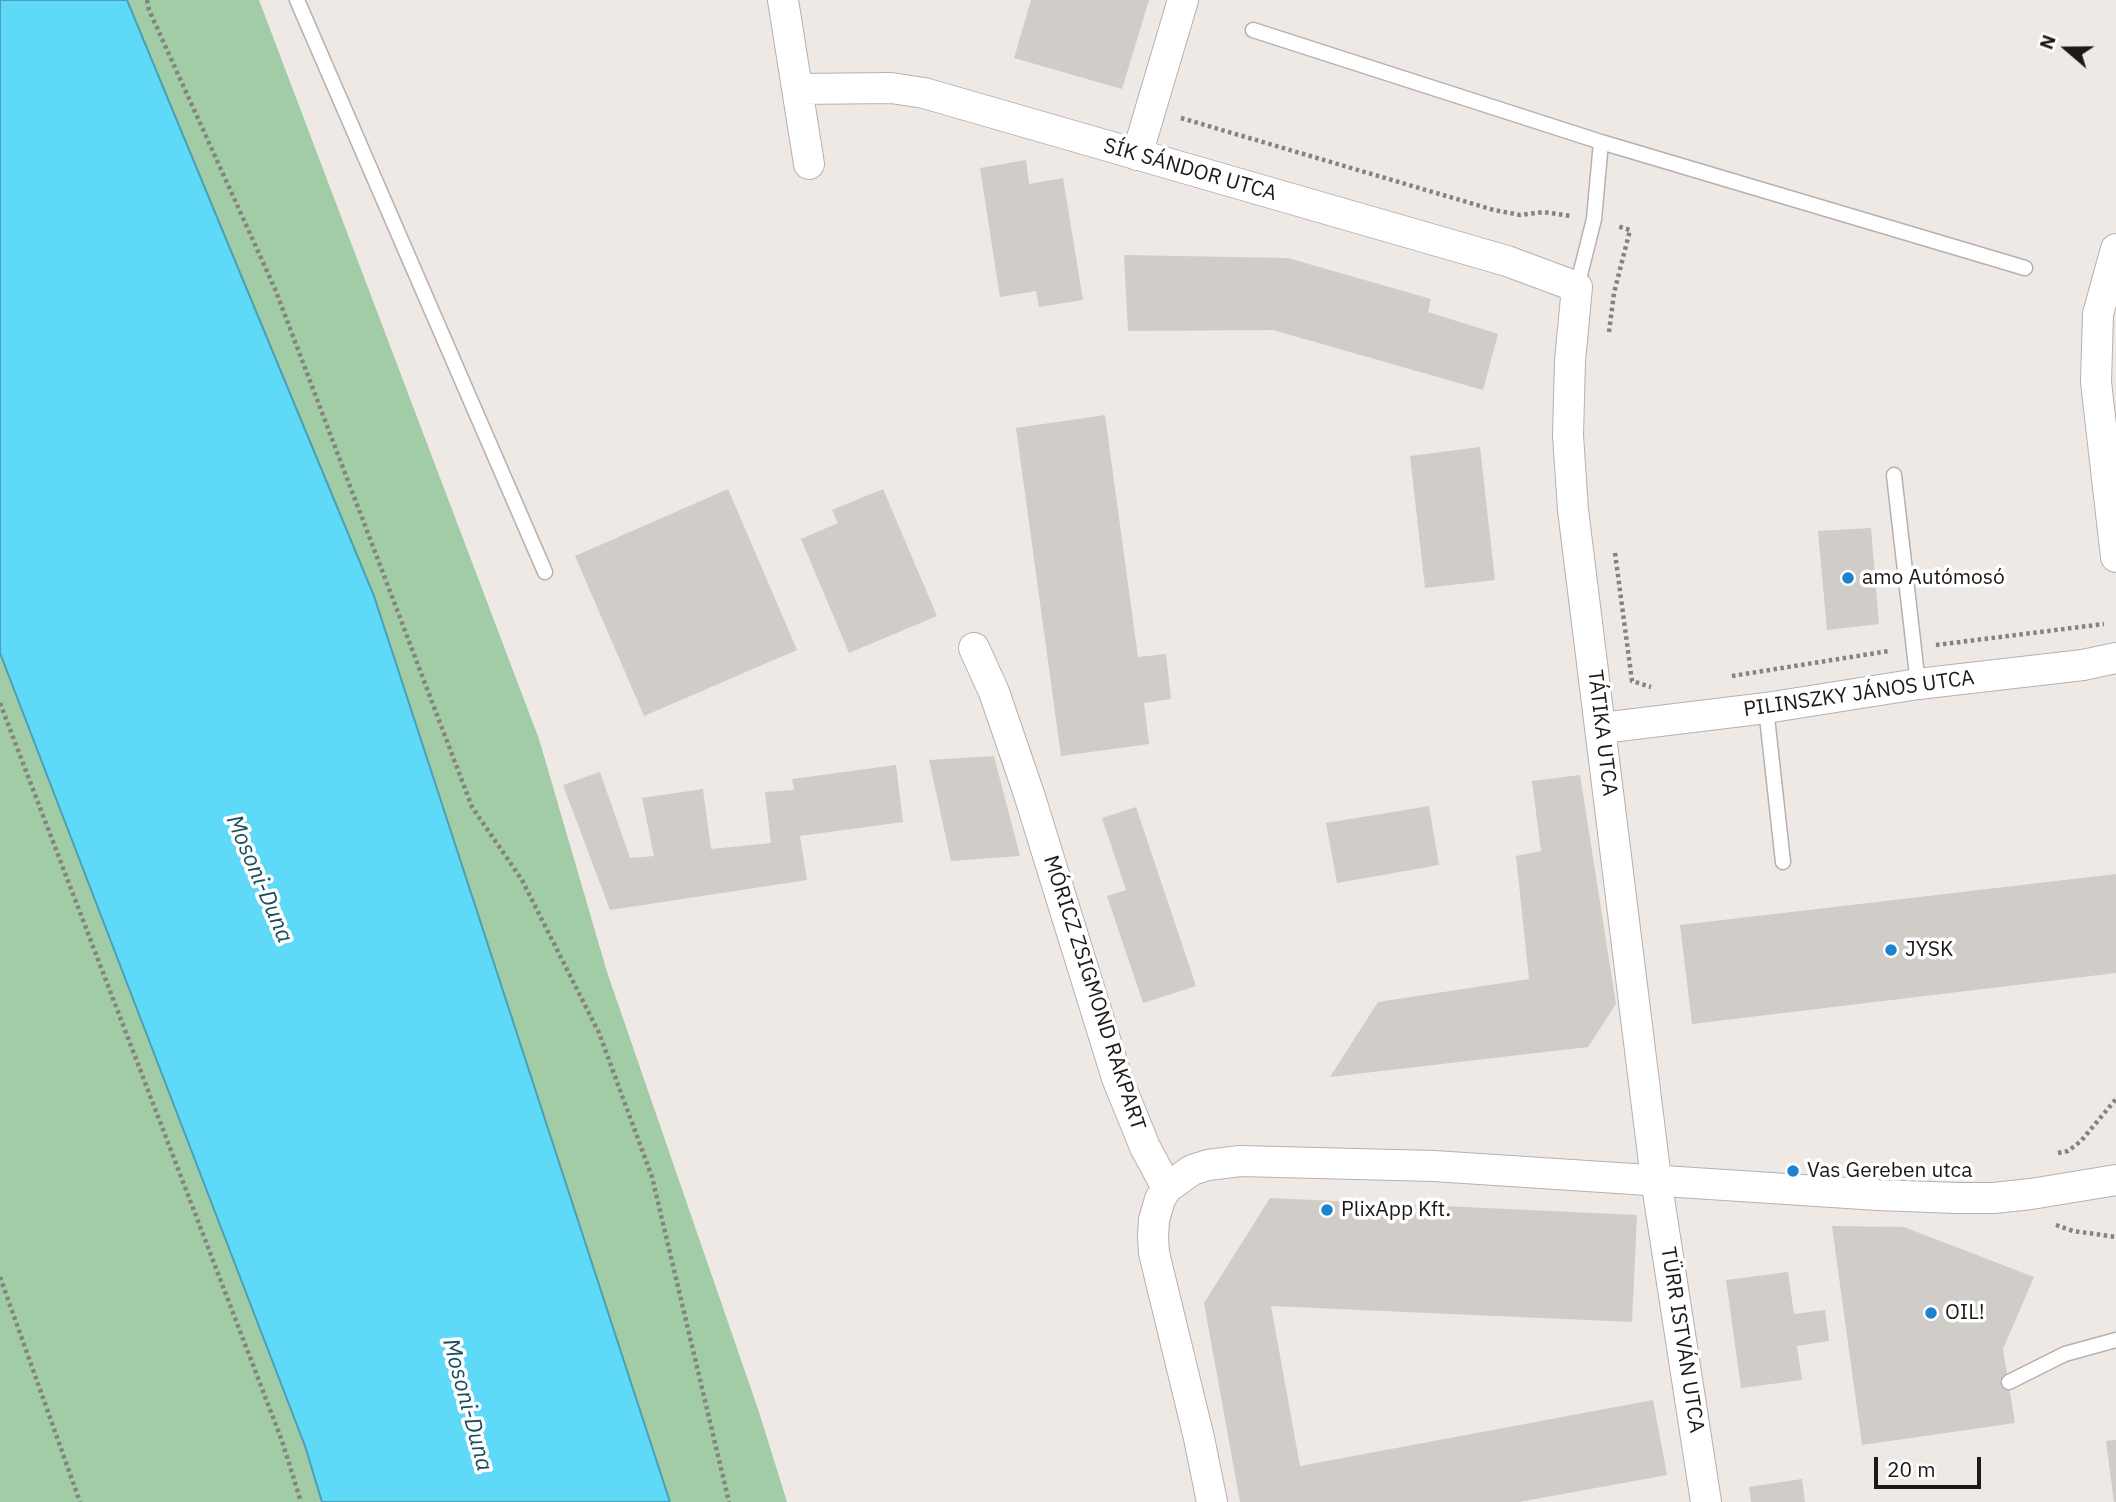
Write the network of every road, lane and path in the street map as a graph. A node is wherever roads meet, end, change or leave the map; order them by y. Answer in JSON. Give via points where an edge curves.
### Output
{"nodes":[{"id":1,"x":147,"y":0,"type":"edge"},
{"id":2,"x":297,"y":0,"type":"edge"},
{"id":3,"x":783,"y":0,"type":"edge"},
{"id":4,"x":1183,"y":0,"type":"edge"},
{"id":5,"x":1253,"y":30,"type":"dead end"},
{"id":6,"x":798,"y":89,"type":"junction"},
{"id":7,"x":1601,"y":142,"type":"junction"},
{"id":8,"x":1137,"y":155,"type":"junction"},
{"id":9,"x":809,"y":164,"type":"dead end"},
{"id":10,"x":2116,"y":248,"type":"edge"},
{"id":11,"x":2025,"y":268,"type":"dead end"},
{"id":12,"x":1577,"y":286,"type":"junction"},
{"id":13,"x":1894,"y":475,"type":"dead end"},
{"id":14,"x":2116,"y":557,"type":"edge"},
{"id":15,"x":545,"y":572,"type":"dead end"},
{"id":16,"x":974,"y":648,"type":"dead end"},
{"id":17,"x":2116,"y":658,"type":"edge"},
{"id":18,"x":1918,"y":684,"type":"junction"},
{"id":19,"x":0,"y":703,"type":"edge"},
{"id":20,"x":1766,"y":708,"type":"junction"},
{"id":21,"x":1602,"y":728,"type":"junction"},
{"id":22,"x":1783,"y":862,"type":"dead end"},
{"id":23,"x":2116,"y":1099,"type":"edge"},
{"id":24,"x":2061,"y":1153,"type":"dead end"},
{"id":25,"x":1656,"y":1179,"type":"junction"},
{"id":26,"x":2116,"y":1180,"type":"edge"},
{"id":27,"x":1167,"y":1188,"type":"junction"},
{"id":28,"x":2073,"y":1231,"type":"dead end"},
{"id":29,"x":2116,"y":1237,"type":"edge"},
{"id":30,"x":0,"y":1277,"type":"edge"},
{"id":31,"x":2116,"y":1340,"type":"edge"},
{"id":32,"x":2008,"y":1382,"type":"dead end"},
{"id":33,"x":80,"y":1502,"type":"edge"},
{"id":34,"x":301,"y":1502,"type":"edge"},
{"id":35,"x":729,"y":1502,"type":"edge"},
{"id":36,"x":1212,"y":1502,"type":"edge"},
{"id":37,"x":1706,"y":1502,"type":"edge"}],
"edges":[{"from":1,"to":35,"type":"path","via":[[275,289],[472,807],[522,880],[599,1033],[652,1177]]},
{"from":2,"to":15,"type":"lane"},
{"from":3,"to":6,"type":"street"},
{"from":4,"to":8,"type":"street"},
{"from":5,"to":7,"type":"lane"},
{"from":6,"to":8,"type":"street","name":"SÍK SÁNDOR UTCA","via":[[891,88],[924,93]]},
{"from":6,"to":9,"type":"street"},
{"from":7,"to":11,"type":"lane"},
{"from":7,"to":12,"type":"lane","via":[[1594,219]]},
{"from":8,"to":12,"type":"street","name":"SÍK SÁNDOR UTCA","via":[[1507,261]]},
{"from":10,"to":14,"type":"street","via":[[2098,314],[2096,382]]},
{"from":12,"to":21,"type":"street","name":"TÁTIKA UTCA","via":[[1568,435],[1573,510]]},
{"from":13,"to":18,"type":"lane"},
{"from":16,"to":27,"type":"street","name":"MÓRICZ ZSIGMOND RAKPART","via":[[1026,783],[1117,1078]]},
{"from":17,"to":18,"type":"street","name":"PILINSZKY JÁNOS UTCA"},
{"from":18,"to":20,"type":"street","name":"PILINSZKY JÁNOS UTCA"},
{"from":19,"to":34,"type":"path","via":[[282,1441]]},
{"from":20,"to":21,"type":"street","name":"PILINSZKY JÁNOS UTCA"},
{"from":20,"to":22,"type":"lane"},
{"from":21,"to":25,"type":"street","name":"TÁTIKA UTCA"},
{"from":23,"to":24,"type":"path","via":[[2075,1147]]},
{"from":25,"to":26,"type":"street","via":[[1956,1198],[2031,1194]]},
{"from":25,"to":27,"type":"street","via":[[1240,1161],[1192,1170]]},
{"from":25,"to":37,"type":"street","name":"TÜRR ISTVÁN UTCA"},
{"from":27,"to":36,"type":"street","via":[[1154,1220],[1154,1253]]},
{"from":28,"to":29,"type":"path"},
{"from":30,"to":33,"type":"path"},
{"from":31,"to":32,"type":"lane","via":[[2065,1354]]}]}
